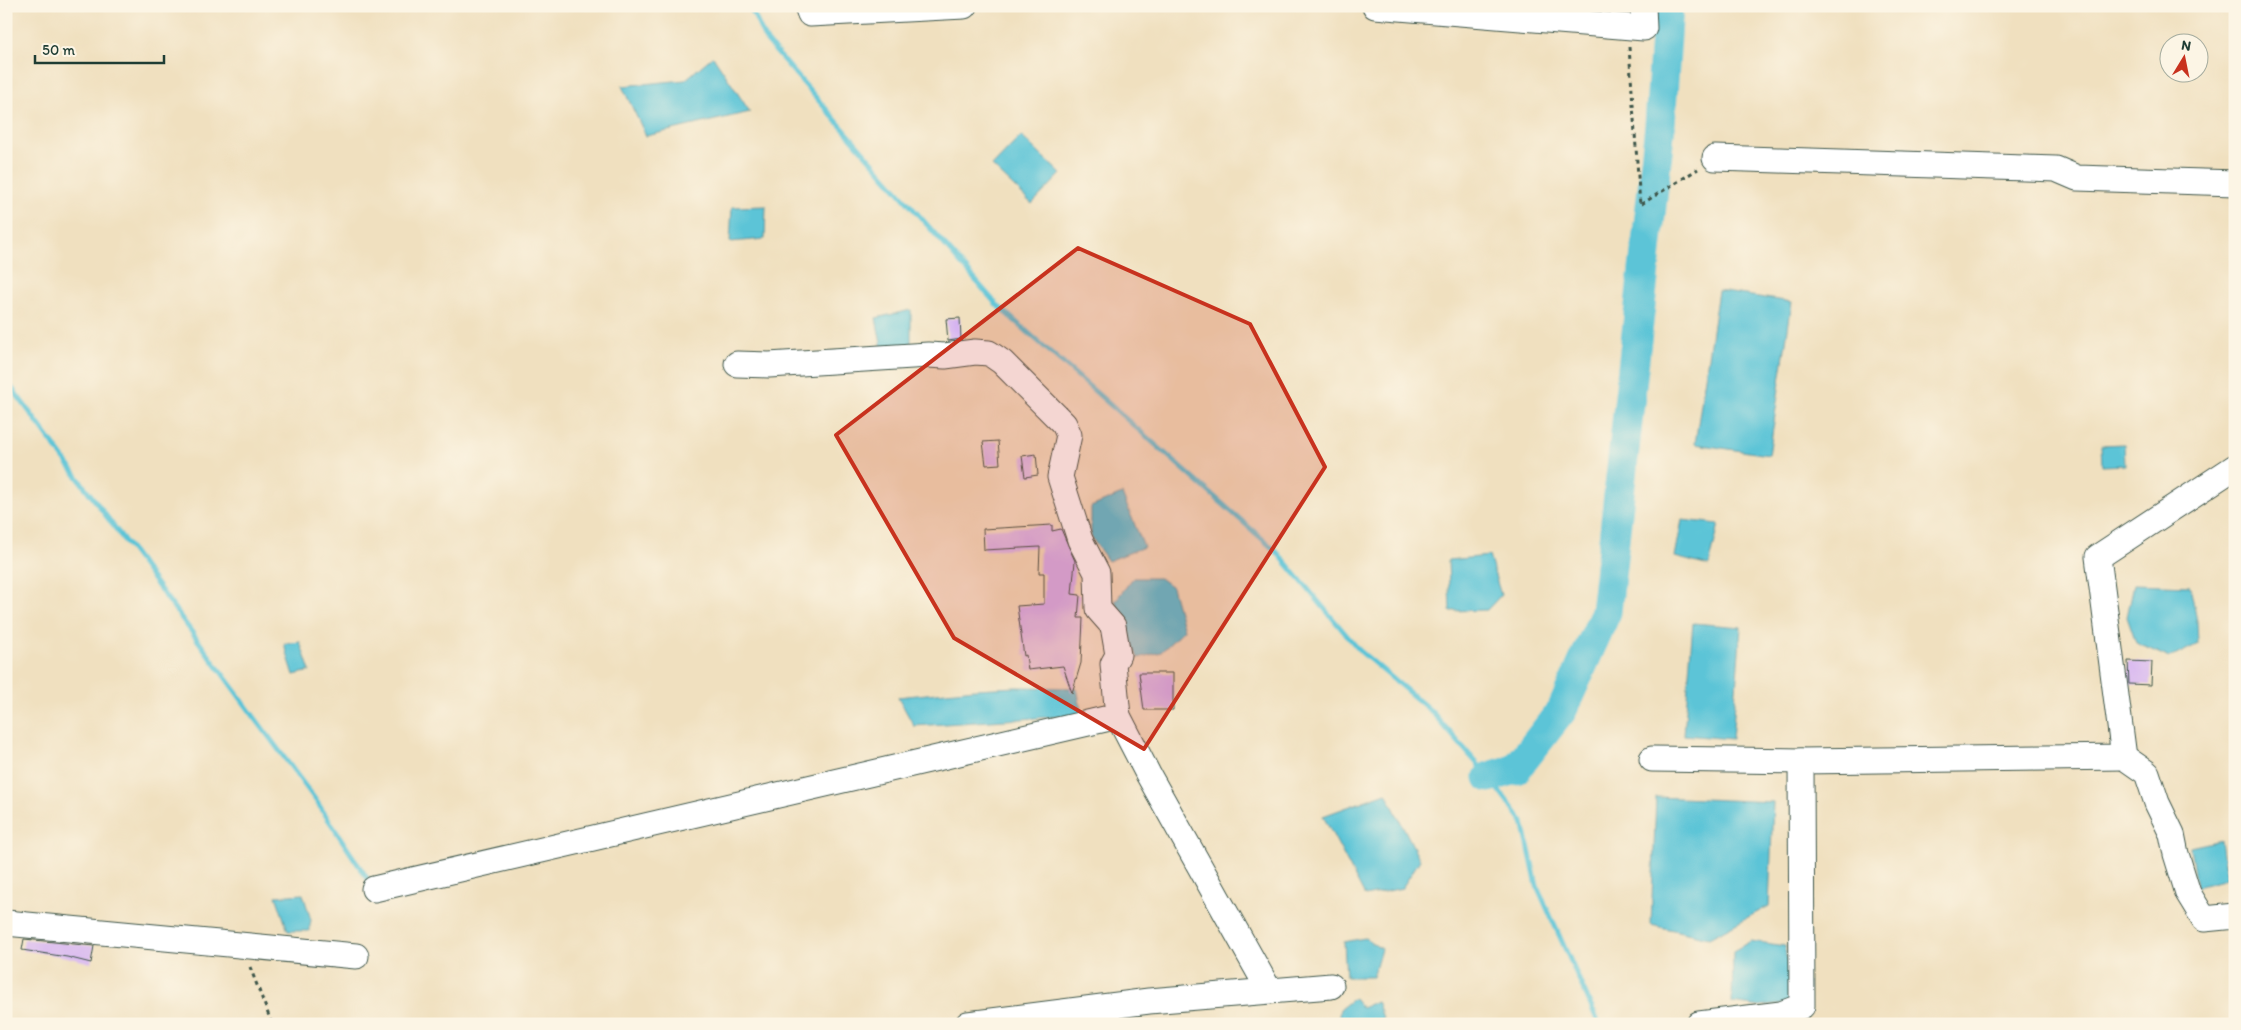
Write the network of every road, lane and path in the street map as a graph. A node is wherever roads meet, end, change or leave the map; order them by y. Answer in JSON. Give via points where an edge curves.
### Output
{"nodes":[{"id":1,"x":807,"y":6,"type":"edge"},
{"id":2,"x":964,"y":6,"type":"edge"},
{"id":3,"x":1375,"y":6,"type":"edge"},
{"id":4,"x":1643,"y":6,"type":"edge"},
{"id":5,"x":1627,"y":27,"type":"junction"},
{"id":6,"x":1715,"y":158,"type":"joint"},
{"id":7,"x":2235,"y":182,"type":"edge"},
{"id":8,"x":737,"y":364,"type":"dead end"},
{"id":9,"x":2235,"y":467,"type":"edge"},
{"id":10,"x":1118,"y":716,"type":"junction"},
{"id":11,"x":2124,"y":757,"type":"junction"},
{"id":12,"x":1652,"y":759,"type":"dead end"},
{"id":13,"x":1800,"y":761,"type":"junction"},
{"id":14,"x":374,"y":889,"type":"dead end"},
{"id":15,"x":2235,"y":916,"type":"edge"},
{"id":16,"x":6,"y":923,"type":"edge"},
{"id":17,"x":241,"y":946,"type":"junction"},
{"id":18,"x":356,"y":956,"type":"dead end"},
{"id":19,"x":1331,"y":986,"type":"dead end"},
{"id":20,"x":1269,"y":990,"type":"junction"},
{"id":21,"x":272,"y":1024,"type":"edge"},
{"id":22,"x":968,"y":1024,"type":"edge"},
{"id":23,"x":1699,"y":1024,"type":"edge"}],
"edges":[{"from":1,"to":2,"type":"street","via":[[810,14]]},
{"from":3,"to":5,"type":"street"},
{"from":4,"to":5,"type":"street","via":[[1644,28]]},
{"from":5,"to":6,"type":"path","via":[[1640,205]]},
{"from":6,"to":7,"type":"street","via":[[2056,169],[2078,178]]},
{"from":8,"to":10,"type":"street","via":[[769,365],[975,352],[989,353],[1002,362],[1064,424],[1069,435],[1060,477],[1080,540],[1097,573],[1098,609],[1113,626],[1118,654],[1113,664]]},
{"from":9,"to":11,"type":"street","via":[[2098,557]]},
{"from":10,"to":14,"type":"street"},
{"from":10,"to":20,"type":"street"},
{"from":11,"to":13,"type":"street"},
{"from":11,"to":15,"type":"street","via":[[2147,773],[2172,834],[2188,893],[2204,919]]},
{"from":12,"to":13,"type":"street"},
{"from":13,"to":23,"type":"street","via":[[1802,1006],[1781,1014]]},
{"from":16,"to":17,"type":"street"},
{"from":17,"to":18,"type":"street"},
{"from":17,"to":21,"type":"path"},
{"from":19,"to":20,"type":"street"},
{"from":20,"to":22,"type":"street"}]}
